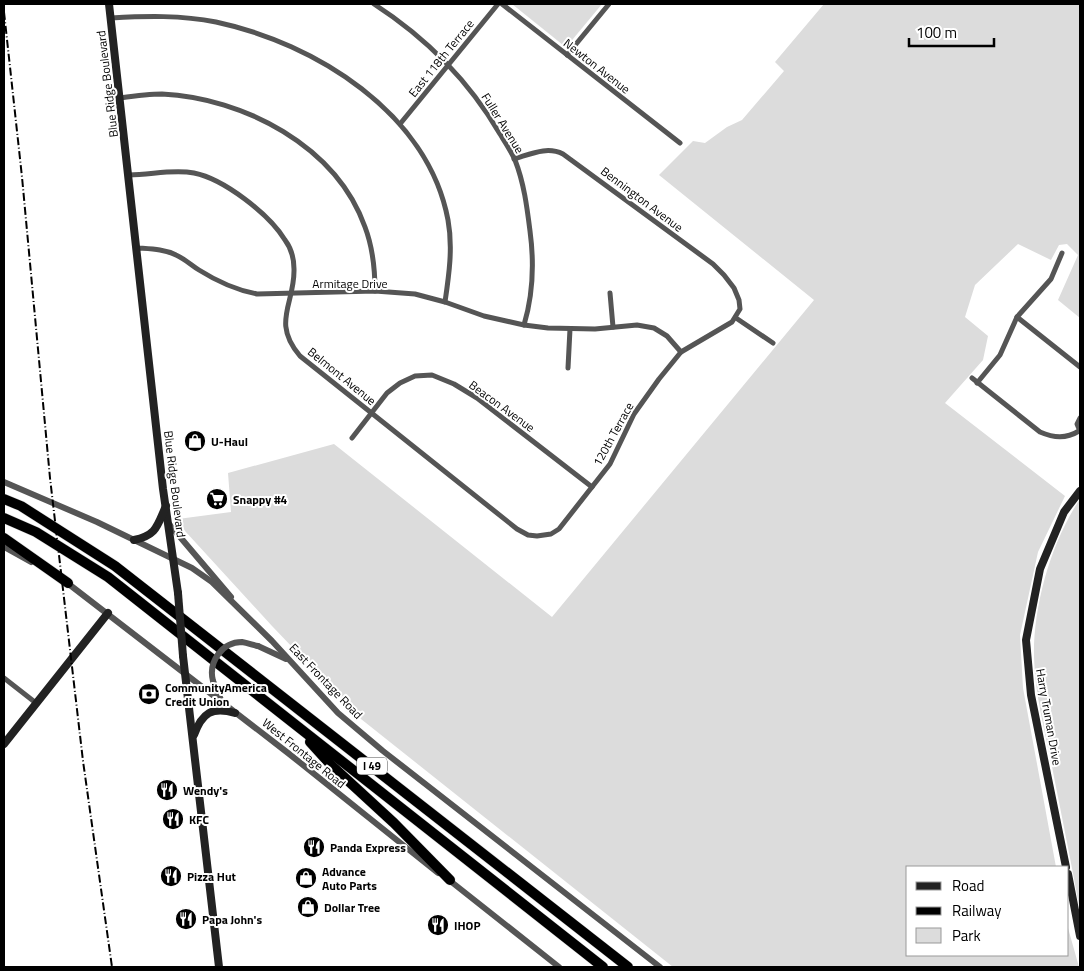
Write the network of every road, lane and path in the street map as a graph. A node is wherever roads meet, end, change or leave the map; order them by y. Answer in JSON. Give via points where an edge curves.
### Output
{"nodes":[{"id":1,"x":109,"y":4,"type":"edge"},
{"id":2,"x":374,"y":4,"type":"edge"},
{"id":3,"x":498,"y":4,"type":"edge"},
{"id":4,"x":502,"y":4,"type":"edge"},
{"id":5,"x":609,"y":4,"type":"edge"},
{"id":6,"x":111,"y":18,"type":"junction"},
{"id":7,"x":567,"y":55,"type":"junction"},
{"id":8,"x":448,"y":66,"type":"junction"},
{"id":9,"x":120,"y":98,"type":"junction"},
{"id":10,"x":400,"y":124,"type":"junction"},
{"id":11,"x":680,"y":144,"type":"dead end"},
{"id":12,"x":514,"y":159,"type":"junction"},
{"id":13,"x":129,"y":175,"type":"junction"},
{"id":14,"x":138,"y":248,"type":"junction"},
{"id":15,"x":1062,"y":253,"type":"dead end"},
{"id":16,"x":375,"y":291,"type":"junction"},
{"id":17,"x":290,"y":293,"type":"junction"},
{"id":18,"x":610,"y":293,"type":"dead end"},
{"id":19,"x":445,"y":302,"type":"junction"},
{"id":20,"x":1017,"y":317,"type":"junction"},
{"id":21,"x":736,"y":318,"type":"junction"},
{"id":22,"x":524,"y":325,"type":"junction"},
{"id":23,"x":613,"y":327,"type":"junction"},
{"id":24,"x":570,"y":329,"type":"junction"},
{"id":25,"x":773,"y":344,"type":"dead end"},
{"id":26,"x":682,"y":352,"type":"junction"},
{"id":27,"x":1080,"y":367,"type":"edge"},
{"id":28,"x":568,"y":368,"type":"dead end"},
{"id":29,"x":972,"y":378,"type":"dead end"},
{"id":30,"x":977,"y":383,"type":"junction"},
{"id":31,"x":372,"y":413,"type":"junction"},
{"id":32,"x":1080,"y":418,"type":"edge"},
{"id":33,"x":1080,"y":431,"type":"edge"},
{"id":34,"x":352,"y":438,"type":"dead end"},
{"id":35,"x":4,"y":482,"type":"edge"},
{"id":36,"x":592,"y":488,"type":"junction"},
{"id":37,"x":1080,"y":491,"type":"edge"},
{"id":38,"x":4,"y":498,"type":"edge"},
{"id":39,"x":166,"y":504,"type":"junction"},
{"id":40,"x":4,"y":518,"type":"edge"},
{"id":41,"x":169,"y":524,"type":"junction"},
{"id":42,"x":514,"y":526,"type":"joint"},
{"id":43,"x":4,"y":538,"type":"edge"},
{"id":44,"x":134,"y":540,"type":"junction"},
{"id":45,"x":4,"y":547,"type":"edge"},
{"id":46,"x":174,"y":560,"type":"junction"},
{"id":47,"x":68,"y":583,"type":"junction"},
{"id":48,"x":236,"y":607,"type":"junction"},
{"id":49,"x":108,"y":613,"type":"junction"},
{"id":50,"x":287,"y":659,"type":"junction"},
{"id":51,"x":185,"y":674,"type":"junction"},
{"id":52,"x":4,"y":678,"type":"edge"},
{"id":53,"x":36,"y":703,"type":"junction"},
{"id":54,"x":224,"y":704,"type":"junction"},
{"id":55,"x":235,"y":712,"type":"junction"},
{"id":56,"x":285,"y":716,"type":"junction"},
{"id":57,"x":193,"y":740,"type":"junction"},
{"id":58,"x":4,"y":744,"type":"edge"},
{"id":59,"x":1066,"y":866,"type":"edge"},
{"id":60,"x":1069,"y":879,"type":"edge"},
{"id":61,"x":450,"y":880,"type":"junction"},
{"id":62,"x":1080,"y":936,"type":"edge"},
{"id":63,"x":219,"y":967,"type":"edge"},
{"id":64,"x":560,"y":967,"type":"edge"},
{"id":65,"x":603,"y":967,"type":"edge"},
{"id":66,"x":628,"y":967,"type":"edge"},
{"id":67,"x":660,"y":967,"type":"edge"}],
"edges":[{"from":1,"to":6,"type":"main road","name":"Blue Ridge Boulevard"},
{"from":2,"to":8,"type":"street","name":"Fuller Avenue","via":[[432,48]]},
{"from":3,"to":8,"type":"street","name":"East 118th Terrace"},
{"from":4,"to":7,"type":"street","name":"Newton Avenue"},
{"from":5,"to":7,"type":"street"},
{"from":6,"to":9,"type":"main road","name":"Blue Ridge Boulevard"},
{"from":6,"to":10,"type":"street","via":[[151,16],[198,20],[250,31],[283,43],[345,77]]},
{"from":7,"to":11,"type":"street","name":"Newton Avenue"},
{"from":8,"to":10,"type":"street","name":"East 118th Terrace"},
{"from":8,"to":12,"type":"street","name":"Fuller Avenue","via":[[490,117]]},
{"from":9,"to":13,"type":"main road","name":"Blue Ridge Boulevard"},
{"from":9,"to":16,"type":"street","via":[[160,94],[212,101],[256,117],[300,144],[338,178],[358,209],[372,249]]},
{"from":10,"to":19,"type":"street","via":[[428,164],[448,219],[451,245]]},
{"from":12,"to":21,"type":"street","name":"Bennington Avenue","via":[[546,150],[564,154],[713,264],[740,300]]},
{"from":12,"to":22,"type":"street","name":"Fuller Avenue","via":[[526,201],[532,242],[531,289]]},
{"from":13,"to":14,"type":"main road","name":"Blue Ridge Boulevard"},
{"from":13,"to":17,"type":"street","name":"Belmont Avenue","via":[[171,171],[196,174],[219,183],[249,203],[273,224],[288,244],[294,268]]},
{"from":14,"to":17,"type":"street","name":"Armitage Drive","via":[[175,254],[198,270],[240,291]]},
{"from":14,"to":39,"type":"main road","name":"Blue Ridge Boulevard"},
{"from":15,"to":20,"type":"street","via":[[1051,279]]},
{"from":16,"to":17,"type":"street","name":"Armitage Drive"},
{"from":16,"to":19,"type":"street","name":"Armitage Drive","via":[[415,294]]},
{"from":17,"to":31,"type":"street","name":"Belmont Avenue","via":[[285,324],[295,350]]},
{"from":18,"to":23,"type":"street"},
{"from":19,"to":22,"type":"street","name":"Armitage Drive","via":[[484,316]]},
{"from":20,"to":27,"type":"street"},
{"from":20,"to":30,"type":"street","via":[[1000,355]]},
{"from":21,"to":25,"type":"street"},
{"from":21,"to":26,"type":"street","name":"120th Terrace"},
{"from":22,"to":24,"type":"street","name":"Armitage Drive"},
{"from":23,"to":24,"type":"street","name":"Armitage Drive"},
{"from":23,"to":26,"type":"street","name":"Armitage Drive","via":[[637,325],[654,328]]},
{"from":24,"to":28,"type":"street"},
{"from":26,"to":36,"type":"street","name":"120th Terrace","via":[[641,405],[610,464]]},
{"from":29,"to":30,"type":"street"},
{"from":30,"to":33,"type":"street","via":[[1040,432],[1053,437],[1068,437]]},
{"from":31,"to":34,"type":"street","name":"Beacon Avenue"},
{"from":31,"to":36,"type":"street","name":"Beacon Avenue","via":[[387,393],[400,383],[415,376],[432,375],[477,398]]},
{"from":31,"to":42,"type":"street","name":"Belmont Avenue"},
{"from":32,"to":33,"type":"street","via":[[1077,424]]},
{"from":35,"to":44,"type":"street","name":"East Frontage Road"},
{"from":36,"to":42,"type":"street","name":"120th Terrace","via":[[559,529],[551,534],[528,535]]},
{"from":37,"to":59,"type":"main road","name":"Harry Truman Drive","via":[[1064,512],[1040,569],[1026,640],[1031,695]]},
{"from":38,"to":66,"type":"highway","number":"I 49","via":[[115,566]]},
{"from":39,"to":41,"type":"main road","name":"Blue Ridge Boulevard"},
{"from":39,"to":44,"type":"main road","via":[[150,535]]},
{"from":40,"to":56,"type":"highway","number":"I 49","via":[[36,532],[108,577]]},
{"from":41,"to":46,"type":"main road","name":"Blue Ridge Boulevard"},
{"from":41,"to":48,"type":"street","via":[[229,594]]},
{"from":43,"to":47,"type":"highway"},
{"from":44,"to":46,"type":"street","name":"East Frontage Road"},
{"from":45,"to":47,"type":"street","name":"West Frontage Road"},
{"from":46,"to":48,"type":"street","name":"East Frontage Road","via":[[212,582]]},
{"from":46,"to":51,"type":"main road","name":"Blue Ridge Boulevard","bridge":true},
{"from":47,"to":49,"type":"street","name":"West Frontage Road"},
{"from":48,"to":50,"type":"street","name":"East Frontage Road"},
{"from":49,"to":51,"type":"street","name":"West Frontage Road"},
{"from":49,"to":53,"type":"main road"},
{"from":50,"to":54,"type":"street","bridge":true,"via":[[244,642],[227,646],[213,663],[211,673]]},
{"from":50,"to":67,"type":"street","name":"East Frontage Road","via":[[338,713],[383,751]]},
{"from":51,"to":54,"type":"street","name":"West Frontage Road"},
{"from":51,"to":57,"type":"main road","name":"Blue Ridge Boulevard"},
{"from":52,"to":53,"type":"street"},
{"from":53,"to":58,"type":"main road"},
{"from":54,"to":55,"type":"street","name":"West Frontage Road"},
{"from":55,"to":57,"type":"main road","via":[[207,713],[201,719]]},
{"from":55,"to":61,"type":"street","name":"West Frontage Road","via":[[415,856]]},
{"from":56,"to":61,"type":"highway"},
{"from":56,"to":65,"type":"highway","number":"I 49"},
{"from":57,"to":63,"type":"main road","name":"Blue Ridge Boulevard"},
{"from":60,"to":62,"type":"main road"},
{"from":61,"to":64,"type":"street","name":"West Frontage Road"}]}
